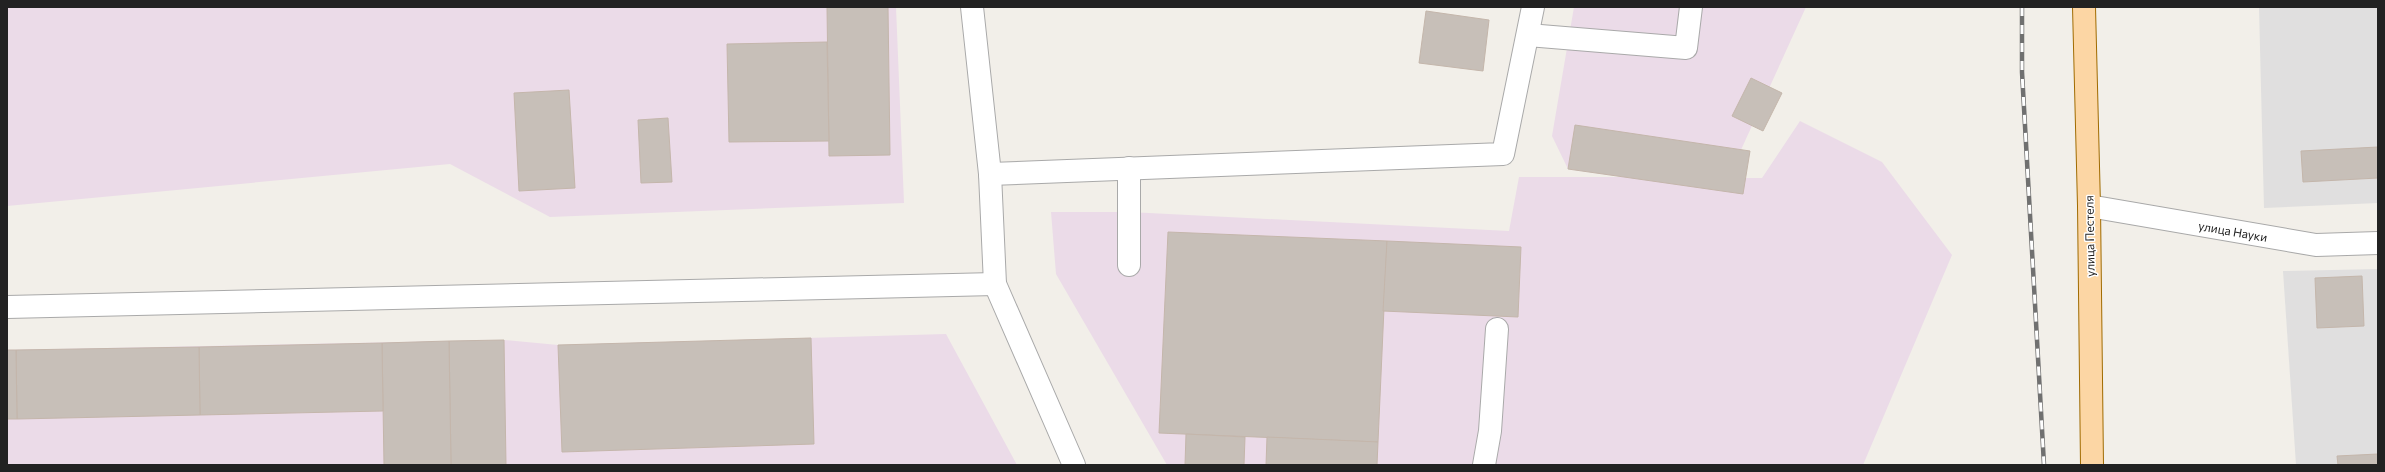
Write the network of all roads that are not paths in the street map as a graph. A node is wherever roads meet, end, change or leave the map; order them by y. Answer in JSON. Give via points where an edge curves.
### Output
{"nodes":[{"id":1,"x":972,"y":7,"type":"edge"},
{"id":2,"x":1533,"y":7,"type":"edge"},
{"id":3,"x":1691,"y":7,"type":"edge"},
{"id":4,"x":2084,"y":7,"type":"edge"},
{"id":5,"x":1528,"y":35,"type":"junction"},
{"id":6,"x":1129,"y":168,"type":"junction"},
{"id":7,"x":990,"y":174,"type":"junction"},
{"id":8,"x":2089,"y":206,"type":"junction"},
{"id":9,"x":2378,"y":243,"type":"edge"},
{"id":10,"x":1129,"y":265,"type":"dead end"},
{"id":11,"x":995,"y":284,"type":"junction"},
{"id":12,"x":7,"y":307,"type":"edge"},
{"id":13,"x":1497,"y":329,"type":"dead end"},
{"id":14,"x":1074,"y":465,"type":"edge"},
{"id":15,"x":1484,"y":465,"type":"edge"},
{"id":16,"x":2092,"y":465,"type":"edge"}],
"edges":[{"from":1,"to":7,"type":"street"},
{"from":2,"to":5,"type":"street"},
{"from":3,"to":5,"type":"street","via":[[1686,48]]},
{"from":4,"to":8,"type":"main road","name":"улица Пестеля"},
{"from":5,"to":6,"type":"street","via":[[1503,154]]},
{"from":6,"to":7,"type":"street"},
{"from":6,"to":10,"type":"street"},
{"from":7,"to":11,"type":"street"},
{"from":8,"to":9,"type":"street","name":"улица Науки","via":[[2316,245]]},
{"from":8,"to":16,"type":"main road","name":"улица Пестеля"},
{"from":11,"to":12,"type":"street"},
{"from":11,"to":14,"type":"street"},
{"from":13,"to":15,"type":"street","via":[[1490,431]]}]}
